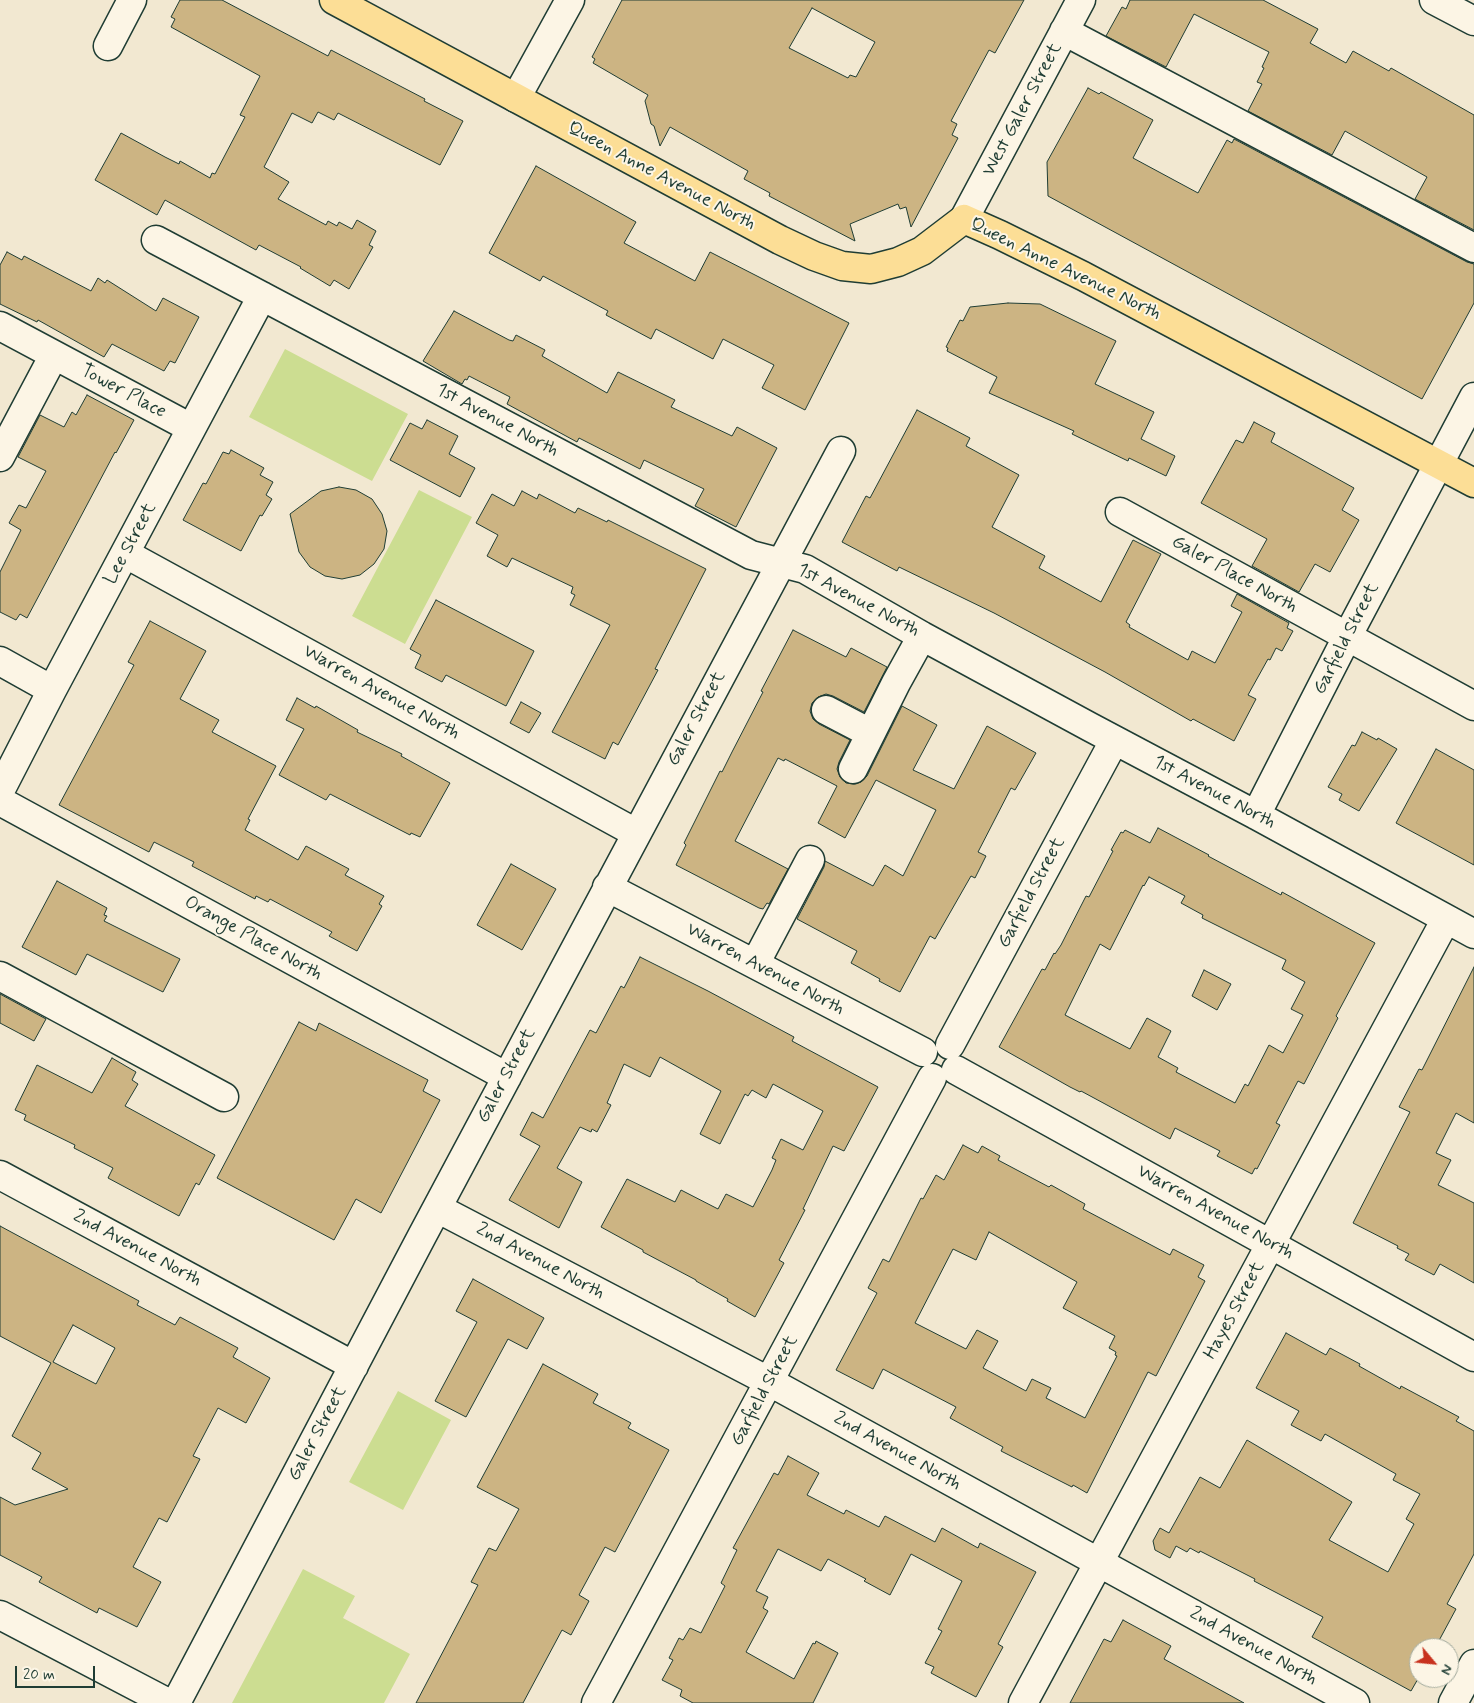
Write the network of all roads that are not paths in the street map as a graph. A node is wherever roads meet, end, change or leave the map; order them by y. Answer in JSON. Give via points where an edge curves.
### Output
{"nodes":[{"id":1,"x":132,"y":0,"type":"edge"},
{"id":2,"x":334,"y":0,"type":"edge"},
{"id":3,"x":570,"y":0,"type":"edge"},
{"id":4,"x":1081,"y":0,"type":"edge"},
{"id":5,"x":1434,"y":0,"type":"edge"},
{"id":6,"x":1474,"y":22,"type":"edge"},
{"id":7,"x":1064,"y":31,"type":"junction"},
{"id":8,"x":108,"y":46,"type":"dead end"},
{"id":9,"x":516,"y":98,"type":"junction"},
{"id":10,"x":964,"y":219,"type":"junction"},
{"id":11,"x":156,"y":240,"type":"dead end"},
{"id":12,"x":1474,"y":248,"type":"edge"},
{"id":13,"x":262,"y":296,"type":"junction"},
{"id":14,"x":0,"y":326,"type":"edge"},
{"id":15,"x":54,"y":356,"type":"junction"},
{"id":16,"x":1474,"y":397,"type":"edge"},
{"id":17,"x":191,"y":428,"type":"junction"},
{"id":18,"x":841,"y":451,"type":"dead end"},
{"id":19,"x":0,"y":457,"type":"edge"},
{"id":20,"x":1439,"y":464,"type":"junction"},
{"id":21,"x":1474,"y":482,"type":"edge"},
{"id":22,"x":1120,"y":512,"type":"dead end"},
{"id":23,"x":126,"y":554,"type":"junction"},
{"id":24,"x":781,"y":562,"type":"junction"},
{"id":25,"x":922,"y":636,"type":"junction"},
{"id":26,"x":1347,"y":637,"type":"junction"},
{"id":27,"x":0,"y":661,"type":"edge"},
{"id":28,"x":52,"y":690,"type":"junction"},
{"id":29,"x":1474,"y":706,"type":"edge"},
{"id":30,"x":826,"y":710,"type":"dead end"},
{"id":31,"x":870,"y":733,"type":"junction"},
{"id":32,"x":1114,"y":740,"type":"junction"},
{"id":33,"x":853,"y":769,"type":"dead end"},
{"id":34,"x":0,"y":791,"type":"edge"},
{"id":35,"x":0,"y":801,"type":"edge"},
{"id":36,"x":1256,"y":815,"type":"junction"},
{"id":37,"x":636,"y":833,"type":"junction"},
{"id":38,"x":810,"y":860,"type":"dead end"},
{"id":39,"x":607,"y":888,"type":"junction"},
{"id":40,"x":1446,"y":919,"type":"junction"},
{"id":41,"x":1474,"y":934,"type":"edge"},
{"id":42,"x":755,"y":964,"type":"junction"},
{"id":43,"x":0,"y":976,"type":"edge"},
{"id":44,"x":946,"y":1064,"type":"junction"},
{"id":45,"x":507,"y":1077,"type":"junction"},
{"id":46,"x":224,"y":1097,"type":"dead end"},
{"id":47,"x":0,"y":1175,"type":"edge"},
{"id":48,"x":437,"y":1208,"type":"junction"},
{"id":49,"x":1272,"y":1244,"type":"junction"},
{"id":50,"x":1474,"y":1357,"type":"edge"},
{"id":51,"x":354,"y":1366,"type":"junction"},
{"id":52,"x":770,"y":1382,"type":"junction"},
{"id":53,"x":1100,"y":1563,"type":"junction"},
{"id":54,"x":0,"y":1615,"type":"edge"},
{"id":55,"x":1474,"y":1664,"type":"edge"},
{"id":56,"x":168,"y":1703,"type":"edge"},
{"id":57,"x":176,"y":1703,"type":"edge"},
{"id":58,"x":596,"y":1703,"type":"edge"},
{"id":59,"x":1023,"y":1703,"type":"edge"},
{"id":60,"x":1355,"y":1703,"type":"edge"},
{"id":61,"x":1453,"y":1703,"type":"edge"}],
"edges":[{"from":1,"to":8,"type":"street"},
{"from":2,"to":9,"type":"main road","name":"Queen Anne Avenue North"},
{"from":3,"to":9,"type":"street"},
{"from":4,"to":7,"type":"street","name":"West Galer Street"},
{"from":5,"to":6,"type":"street"},
{"from":7,"to":10,"type":"street","name":"West Galer Street"},
{"from":7,"to":12,"type":"street"},
{"from":9,"to":10,"type":"main road","name":"Queen Anne Avenue North","via":[[780,240],[842,266],[871,268],[898,262],[922,251]]},
{"from":10,"to":20,"type":"main road","name":"Queen Anne Avenue North","via":[[1083,276]]},
{"from":11,"to":13,"type":"street","name":"1st Avenue North"},
{"from":13,"to":17,"type":"street","name":"Lee Street"},
{"from":13,"to":24,"type":"street","name":"1st Avenue North","via":[[751,555]]},
{"from":14,"to":15,"type":"street","name":"Tower Place"},
{"from":15,"to":17,"type":"street","name":"Tower Place"},
{"from":15,"to":19,"type":"street"},
{"from":16,"to":20,"type":"street","name":"Garfield Street"},
{"from":17,"to":23,"type":"street","name":"Lee Street"},
{"from":18,"to":24,"type":"street","name":"Galer Street"},
{"from":20,"to":21,"type":"main road","name":"Queen Anne Avenue North"},
{"from":20,"to":26,"type":"street","name":"Garfield Street"},
{"from":22,"to":26,"type":"street","name":"Galer Place North"},
{"from":23,"to":28,"type":"street","name":"Lee Street"},
{"from":23,"to":37,"type":"street","name":"Warren Avenue North"},
{"from":24,"to":25,"type":"street","name":"1st Avenue North","via":[[805,569]]},
{"from":24,"to":37,"type":"street","name":"Galer Street"},
{"from":25,"to":31,"type":"street"},
{"from":25,"to":32,"type":"street","name":"1st Avenue North"},
{"from":26,"to":29,"type":"street","name":"Galer Place North"},
{"from":26,"to":36,"type":"street","name":"Garfield Street"},
{"from":27,"to":28,"type":"street"},
{"from":28,"to":34,"type":"street","name":"Lee Street"},
{"from":30,"to":31,"type":"street"},
{"from":31,"to":33,"type":"street"},
{"from":32,"to":36,"type":"street","name":"1st Avenue North"},
{"from":32,"to":44,"type":"street","name":"Garfield Street"},
{"from":35,"to":45,"type":"street","name":"Orange Place North"},
{"from":36,"to":40,"type":"street","name":"1st Avenue North"},
{"from":37,"to":39,"type":"street","name":"Galer Street"},
{"from":38,"to":42,"type":"street"},
{"from":39,"to":42,"type":"street","name":"Warren Avenue North"},
{"from":39,"to":45,"type":"street","name":"Galer Street"},
{"from":40,"to":41,"type":"street","name":"1st Avenue North"},
{"from":40,"to":49,"type":"street","name":"Hayes Street"},
{"from":42,"to":44,"type":"street","name":"Warren Avenue North","via":[[923,1052],[921,1060],[925,1072]]},
{"from":43,"to":46,"type":"street"},
{"from":44,"to":49,"type":"street","name":"Warren Avenue North"},
{"from":44,"to":52,"type":"street","name":"Garfield Street"},
{"from":45,"to":48,"type":"street","name":"Galer Street"},
{"from":47,"to":51,"type":"street","name":"2nd Avenue North"},
{"from":48,"to":51,"type":"street","name":"Galer Street"},
{"from":48,"to":52,"type":"street","name":"2nd Avenue North"},
{"from":49,"to":50,"type":"street","name":"Warren Avenue North"},
{"from":49,"to":53,"type":"street","name":"Hayes Street"},
{"from":51,"to":57,"type":"street","name":"Galer Street"},
{"from":52,"to":53,"type":"street","name":"2nd Avenue North"},
{"from":52,"to":58,"type":"street","name":"Garfield Street"},
{"from":53,"to":59,"type":"street","name":"Hayes Street"},
{"from":53,"to":60,"type":"street","name":"2nd Avenue North"},
{"from":54,"to":56,"type":"street"},
{"from":55,"to":61,"type":"street"}]}
